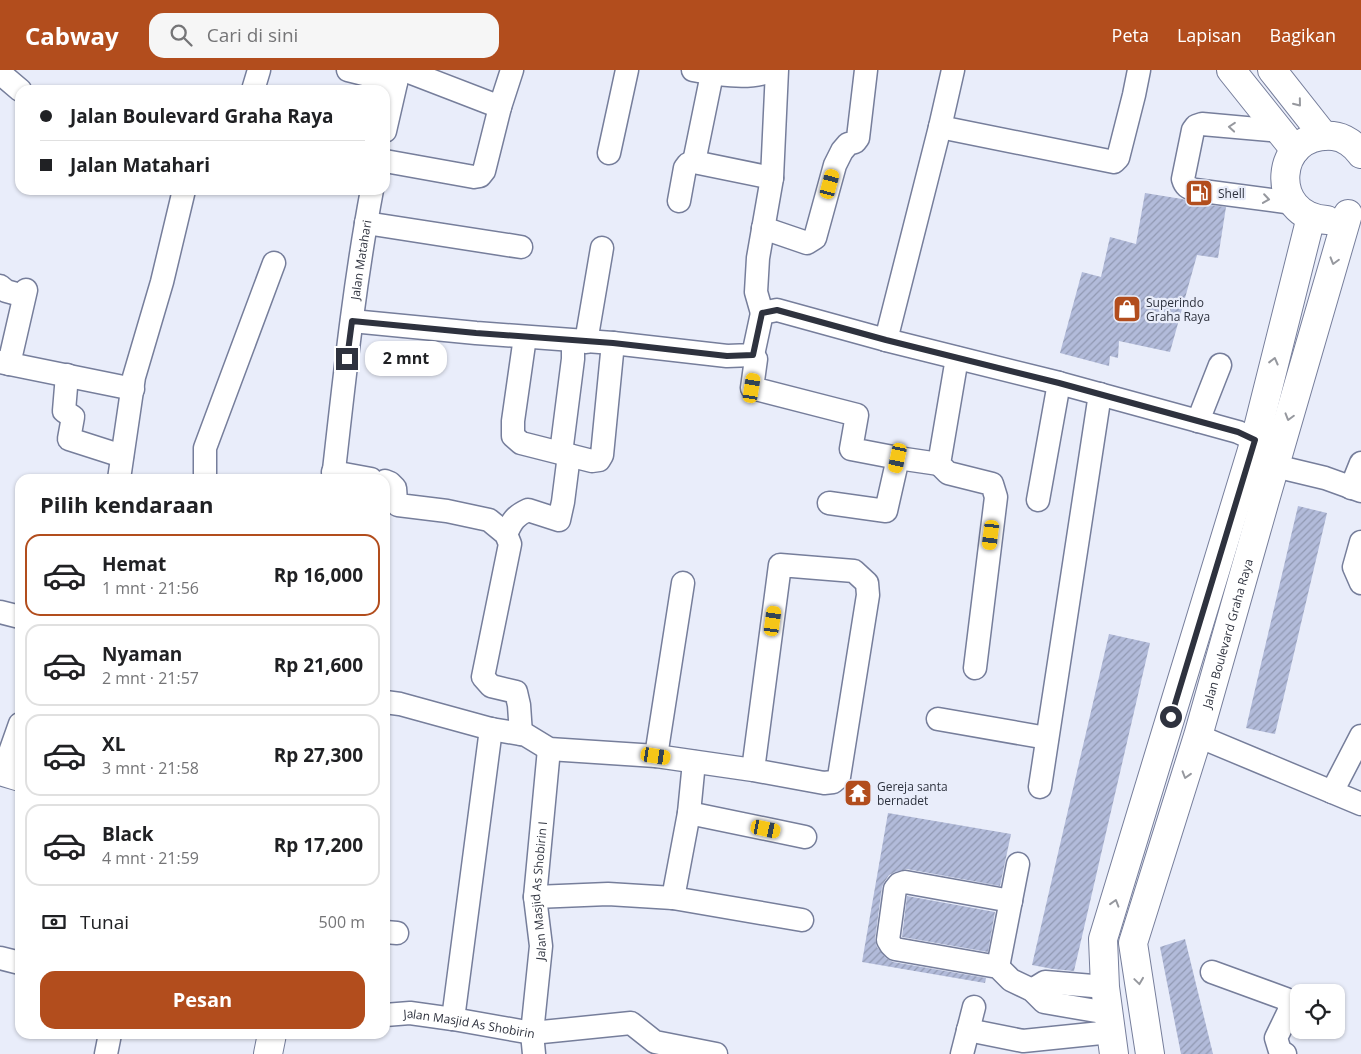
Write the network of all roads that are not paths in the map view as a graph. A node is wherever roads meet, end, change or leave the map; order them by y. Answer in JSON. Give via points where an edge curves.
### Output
{"nodes":[{"id":1,"x":259,"y":70,"type":"edge"},
{"id":2,"x":348,"y":70,"type":"edge"},
{"id":3,"x":512,"y":70,"type":"edge"},
{"id":4,"x":627,"y":70,"type":"edge"},
{"id":5,"x":771,"y":70,"type":"edge"},
{"id":6,"x":777,"y":70,"type":"edge"},
{"id":7,"x":866,"y":70,"type":"edge"},
{"id":8,"x":952,"y":70,"type":"edge"},
{"id":9,"x":1139,"y":70,"type":"edge"},
{"id":10,"x":1231,"y":70,"type":"edge"},
{"id":11,"x":1272,"y":70,"type":"edge"},
{"id":12,"x":702,"y":72,"type":"edge"},
{"id":13,"x":0,"y":73,"type":"edge"},
{"id":14,"x":400,"y":74,"type":"edge"},
{"id":15,"x":254,"y":85,"type":"edge"},
{"id":16,"x":15,"y":86,"type":"edge"},
{"id":17,"x":500,"y":107,"type":"junction"},
{"id":18,"x":390,"y":112,"type":"edge"},
{"id":19,"x":940,"y":127,"type":"junction"},
{"id":20,"x":1324,"y":136,"type":"junction"},
{"id":21,"x":1288,"y":141,"type":"junction"},
{"id":22,"x":609,"y":153,"type":"dead end"},
{"id":23,"x":1361,"y":154,"type":"edge"},
{"id":24,"x":390,"y":162,"type":"edge"},
{"id":25,"x":694,"y":162,"type":"junction"},
{"id":26,"x":772,"y":178,"type":"junction"},
{"id":27,"x":183,"y":195,"type":"edge"},
{"id":28,"x":371,"y":195,"type":"edge"},
{"id":29,"x":679,"y":201,"type":"dead end"},
{"id":30,"x":1354,"y":207,"type":"edge"},
{"id":31,"x":1302,"y":210,"type":"junction"},
{"id":32,"x":366,"y":223,"type":"junction"},
{"id":33,"x":763,"y":228,"type":"junction"},
{"id":34,"x":521,"y":247,"type":"dead end"},
{"id":35,"x":602,"y":248,"type":"dead end"},
{"id":36,"x":274,"y":263,"type":"dead end"},
{"id":37,"x":0,"y":286,"type":"edge"},
{"id":38,"x":762,"y":313,"type":"junction"},
{"id":39,"x":352,"y":321,"type":"junction"},
{"id":40,"x":525,"y":337,"type":"junction"},
{"id":41,"x":886,"y":340,"type":"junction"},
{"id":42,"x":580,"y":342,"type":"junction"},
{"id":43,"x":613,"y":343,"type":"junction"},
{"id":44,"x":753,"y":355,"type":"junction"},
{"id":45,"x":957,"y":358,"type":"junction"},
{"id":46,"x":4,"y":363,"type":"edge"},
{"id":47,"x":1220,"y":366,"type":"dead end"},
{"id":48,"x":67,"y":375,"type":"junction"},
{"id":49,"x":1059,"y":383,"type":"junction"},
{"id":50,"x":133,"y":389,"type":"junction"},
{"id":51,"x":1100,"y":394,"type":"junction"},
{"id":52,"x":1198,"y":421,"type":"junction"},
{"id":53,"x":1255,"y":440,"type":"junction"},
{"id":54,"x":565,"y":454,"type":"junction"},
{"id":55,"x":122,"y":456,"type":"junction"},
{"id":56,"x":898,"y":458,"type":"junction"},
{"id":57,"x":1361,"y":463,"type":"edge"},
{"id":58,"x":939,"y":464,"type":"junction"},
{"id":59,"x":1274,"y":466,"type":"junction"},
{"id":60,"x":120,"y":474,"type":"edge"},
{"id":61,"x":205,"y":474,"type":"edge"},
{"id":62,"x":333,"y":474,"type":"edge"},
{"id":63,"x":390,"y":483,"type":"edge"},
{"id":64,"x":1356,"y":489,"type":"edge"},
{"id":65,"x":1038,"y":500,"type":"dead end"},
{"id":66,"x":829,"y":503,"type":"dead end"},
{"id":67,"x":506,"y":534,"type":"junction"},
{"id":68,"x":1361,"y":542,"type":"edge"},
{"id":69,"x":683,"y":583,"type":"dead end"},
{"id":70,"x":1361,"y":583,"type":"edge"},
{"id":71,"x":0,"y":612,"type":"edge"},
{"id":72,"x":15,"y":615,"type":"edge"},
{"id":73,"x":975,"y":668,"type":"dead end"},
{"id":74,"x":390,"y":703,"type":"edge"},
{"id":75,"x":938,"y":719,"type":"dead end"},
{"id":76,"x":491,"y":729,"type":"junction"},
{"id":77,"x":521,"y":734,"type":"junction"},
{"id":78,"x":1198,"y":736,"type":"junction"},
{"id":79,"x":1361,"y":736,"type":"edge"},
{"id":80,"x":1047,"y":738,"type":"junction"},
{"id":81,"x":15,"y":744,"type":"edge"},
{"id":82,"x":550,"y":749,"type":"junction"},
{"id":83,"x":656,"y":756,"type":"junction"},
{"id":84,"x":694,"y":762,"type":"junction"},
{"id":85,"x":753,"y":770,"type":"junction"},
{"id":86,"x":8,"y":773,"type":"edge"},
{"id":87,"x":1040,"y":787,"type":"dead end"},
{"id":88,"x":1332,"y":792,"type":"junction"},
{"id":89,"x":1361,"y":804,"type":"edge"},
{"id":90,"x":689,"y":813,"type":"junction"},
{"id":91,"x":805,"y":837,"type":"dead end"},
{"id":92,"x":1018,"y":864,"type":"dead end"},
{"id":93,"x":535,"y":897,"type":"junction"},
{"id":94,"x":672,"y":898,"type":"junction"},
{"id":95,"x":1011,"y":901,"type":"junction"},
{"id":96,"x":802,"y":920,"type":"dead end"},
{"id":97,"x":1103,"y":939,"type":"junction"},
{"id":98,"x":1134,"y":943,"type":"junction"},
{"id":99,"x":0,"y":958,"type":"edge"},
{"id":100,"x":15,"y":962,"type":"edge"},
{"id":101,"x":998,"y":967,"type":"junction"},
{"id":102,"x":1212,"y":972,"type":"dead end"},
{"id":103,"x":1105,"y":986,"type":"junction"},
{"id":104,"x":1040,"y":991,"type":"junction"},
{"id":105,"x":974,"y":1007,"type":"dead end"},
{"id":106,"x":390,"y":1015,"type":"edge"},
{"id":107,"x":453,"y":1019,"type":"junction"},
{"id":108,"x":968,"y":1030,"type":"junction"},
{"id":109,"x":1111,"y":1033,"type":"edge"},
{"id":110,"x":109,"y":1039,"type":"edge"},
{"id":111,"x":271,"y":1039,"type":"edge"},
{"id":112,"x":533,"y":1044,"type":"edge"},
{"id":113,"x":1022,"y":1047,"type":"edge"},
{"id":114,"x":106,"y":1054,"type":"edge"},
{"id":115,"x":268,"y":1054,"type":"edge"},
{"id":116,"x":716,"y":1054,"type":"edge"},
{"id":117,"x":962,"y":1054,"type":"edge"},
{"id":118,"x":1150,"y":1054,"type":"edge"},
{"id":119,"x":1285,"y":1054,"type":"edge"}],
"edges":[{"from":1,"to":15,"type":"street"},
{"from":2,"to":14,"type":"street"},
{"from":3,"to":17,"type":"street"},
{"from":4,"to":22,"type":"street"},
{"from":5,"to":12,"type":"street","via":[[756,76]]},
{"from":6,"to":26,"type":"street"},
{"from":7,"to":33,"type":"street","via":[[858,138],[842,150],[835,165],[815,238],[807,243]]},
{"from":8,"to":19,"type":"street"},
{"from":9,"to":19,"type":"street","via":[[1118,158],[1114,162]]},
{"from":10,"to":21,"type":"main road"},
{"from":11,"to":20,"type":"main road","one_way":true},
{"from":12,"to":25,"type":"street"},
{"from":13,"to":16,"type":"street"},
{"from":14,"to":17,"type":"street"},
{"from":14,"to":18,"type":"street"},
{"from":17,"to":24,"type":"street","via":[[480,176]]},
{"from":19,"to":41,"type":"street"},
{"from":20,"to":21,"type":"main road"},
{"from":20,"to":23,"type":"main road","via":[[1349,142]]},
{"from":21,"to":31,"type":"main road","via":[[1285,182],[1288,193]]},
{"from":21,"to":31,"type":"street","one_way":true,"via":[[1202,124],[1196,126],[1183,179],[1185,185],[1195,190]]},
{"from":25,"to":26,"type":"street"},
{"from":25,"to":29,"type":"street","via":[[685,168]]},
{"from":26,"to":33,"type":"street"},
{"from":27,"to":50,"type":"street"},
{"from":28,"to":32,"type":"street","name":"Jalan Matahari"},
{"from":30,"to":31,"type":"main road","via":[[1339,218],[1330,220],[1320,220]]},
{"from":30,"to":59,"type":"main road","name":"Jalan Boulevard Graha Raya","one_way":true},
{"from":53,"to":31,"type":"main road","one_way":true},
{"from":32,"to":34,"type":"street"},
{"from":32,"to":39,"type":"street","name":"Jalan Matahari"},
{"from":33,"to":38,"type":"street","via":[[756,292]]},
{"from":35,"to":42,"type":"street"},
{"from":36,"to":61,"type":"street","via":[[205,448]]},
{"from":37,"to":46,"type":"street","via":[[6,291],[25,293]]},
{"from":38,"to":41,"type":"street","via":[[777,310]]},
{"from":38,"to":44,"type":"street"},
{"from":39,"to":40,"type":"street"},
{"from":39,"to":62,"type":"street","name":"Jalan Matahari"},
{"from":40,"to":42,"type":"street"},
{"from":40,"to":54,"type":"street","via":[[513,436],[521,443]]},
{"from":41,"to":45,"type":"street"},
{"from":42,"to":43,"type":"street"},
{"from":42,"to":54,"type":"street","via":[[573,359]]},
{"from":43,"to":44,"type":"street","via":[[727,356]]},
{"from":43,"to":54,"type":"street","via":[[602,455],[599,460],[592,461]]},
{"from":44,"to":56,"type":"street","via":[[756,359],[752,388],[857,415],[851,449]]},
{"from":45,"to":49,"type":"street"},
{"from":45,"to":58,"type":"street"},
{"from":46,"to":48,"type":"street"},
{"from":47,"to":52,"type":"street"},
{"from":48,"to":50,"type":"street"},
{"from":48,"to":55,"type":"street","via":[[64,411],[73,417],[69,439]]},
{"from":49,"to":51,"type":"street"},
{"from":49,"to":65,"type":"street"},
{"from":50,"to":55,"type":"street"},
{"from":51,"to":52,"type":"street"},
{"from":51,"to":80,"type":"street"},
{"from":52,"to":53,"type":"street"},
{"from":97,"to":53,"type":"main road","one_way":true},
{"from":54,"to":67,"type":"street","via":[[563,502],[558,520],[528,510],[512,522]]},
{"from":55,"to":60,"type":"street"},
{"from":56,"to":58,"type":"street"},
{"from":56,"to":66,"type":"street","via":[[886,511]]},
{"from":57,"to":64,"type":"street"},
{"from":58,"to":73,"type":"street","via":[[948,473],[992,484],[996,496]]},
{"from":59,"to":64,"type":"street"},
{"from":59,"to":78,"type":"main road","name":"Jalan Boulevard Graha Raya"},
{"from":63,"to":67,"type":"street","via":[[396,488],[398,506],[447,511],[489,520]]},
{"from":67,"to":77,"type":"street","via":[[510,544],[483,677],[492,686],[516,692]]},
{"from":68,"to":70,"type":"street","via":[[1354,567]]},
{"from":69,"to":83,"type":"street"},
{"from":71,"to":72,"type":"street"},
{"from":74,"to":76,"type":"street"},
{"from":75,"to":80,"type":"street"},
{"from":76,"to":77,"type":"street"},
{"from":76,"to":107,"type":"street"},
{"from":77,"to":82,"type":"street"},
{"from":78,"to":88,"type":"street"},
{"from":78,"to":98,"type":"main road","name":"Jalan Boulevard Graha Raya","one_way":true},
{"from":79,"to":88,"type":"street"},
{"from":80,"to":87,"type":"street"},
{"from":81,"to":86,"type":"street"},
{"from":82,"to":83,"type":"street"},
{"from":82,"to":93,"type":"street","name":"Jalan Masjid As Shobirin I"},
{"from":83,"to":84,"type":"street"},
{"from":84,"to":85,"type":"street"},
{"from":84,"to":90,"type":"street"},
{"from":85,"to":85,"type":"street","via":[[824,783],[839,777],[868,595],[867,584],[854,571],[780,565]]},
{"from":88,"to":89,"type":"street"},
{"from":90,"to":91,"type":"street"},
{"from":90,"to":94,"type":"street"},
{"from":92,"to":95,"type":"street"},
{"from":93,"to":94,"type":"street","via":[[608,894]]},
{"from":93,"to":112,"type":"street","name":"Jalan Masjid As Shobirin I","via":[[541,946]]},
{"from":94,"to":96,"type":"street"},
{"from":95,"to":101,"type":"street"},
{"from":95,"to":101,"type":"street","via":[[905,882],[895,889],[888,940],[891,946]]},
{"from":97,"to":98,"type":"main road"},
{"from":97,"to":103,"type":"main road"},
{"from":98,"to":118,"type":"main road","name":"Jalan Boulevard Graha Raya","one_way":true},
{"from":99,"to":100,"type":"street"},
{"from":101,"to":104,"type":"street","via":[[1011,980]]},
{"from":102,"to":119,"type":"street","via":[[1286,999],[1290,1009],[1276,1038],[1280,1052]]},
{"from":103,"to":104,"type":"street"},
{"from":103,"to":109,"type":"main road"},
{"from":104,"to":109,"type":"street"},
{"from":105,"to":108,"type":"street"},
{"from":106,"to":107,"type":"street","name":"Jalan Masjid As Shobirin","via":[[410,1013]]},
{"from":107,"to":112,"type":"street","name":"Jalan Masjid As Shobirin"},
{"from":108,"to":113,"type":"street"},
{"from":108,"to":117,"type":"street"},
{"from":109,"to":113,"type":"street"},
{"from":110,"to":114,"type":"street"},
{"from":111,"to":115,"type":"main road"},
{"from":112,"to":116,"type":"street","name":"Jalan Masjid As Shobirin","via":[[630,1023],[655,1042]]}]}
